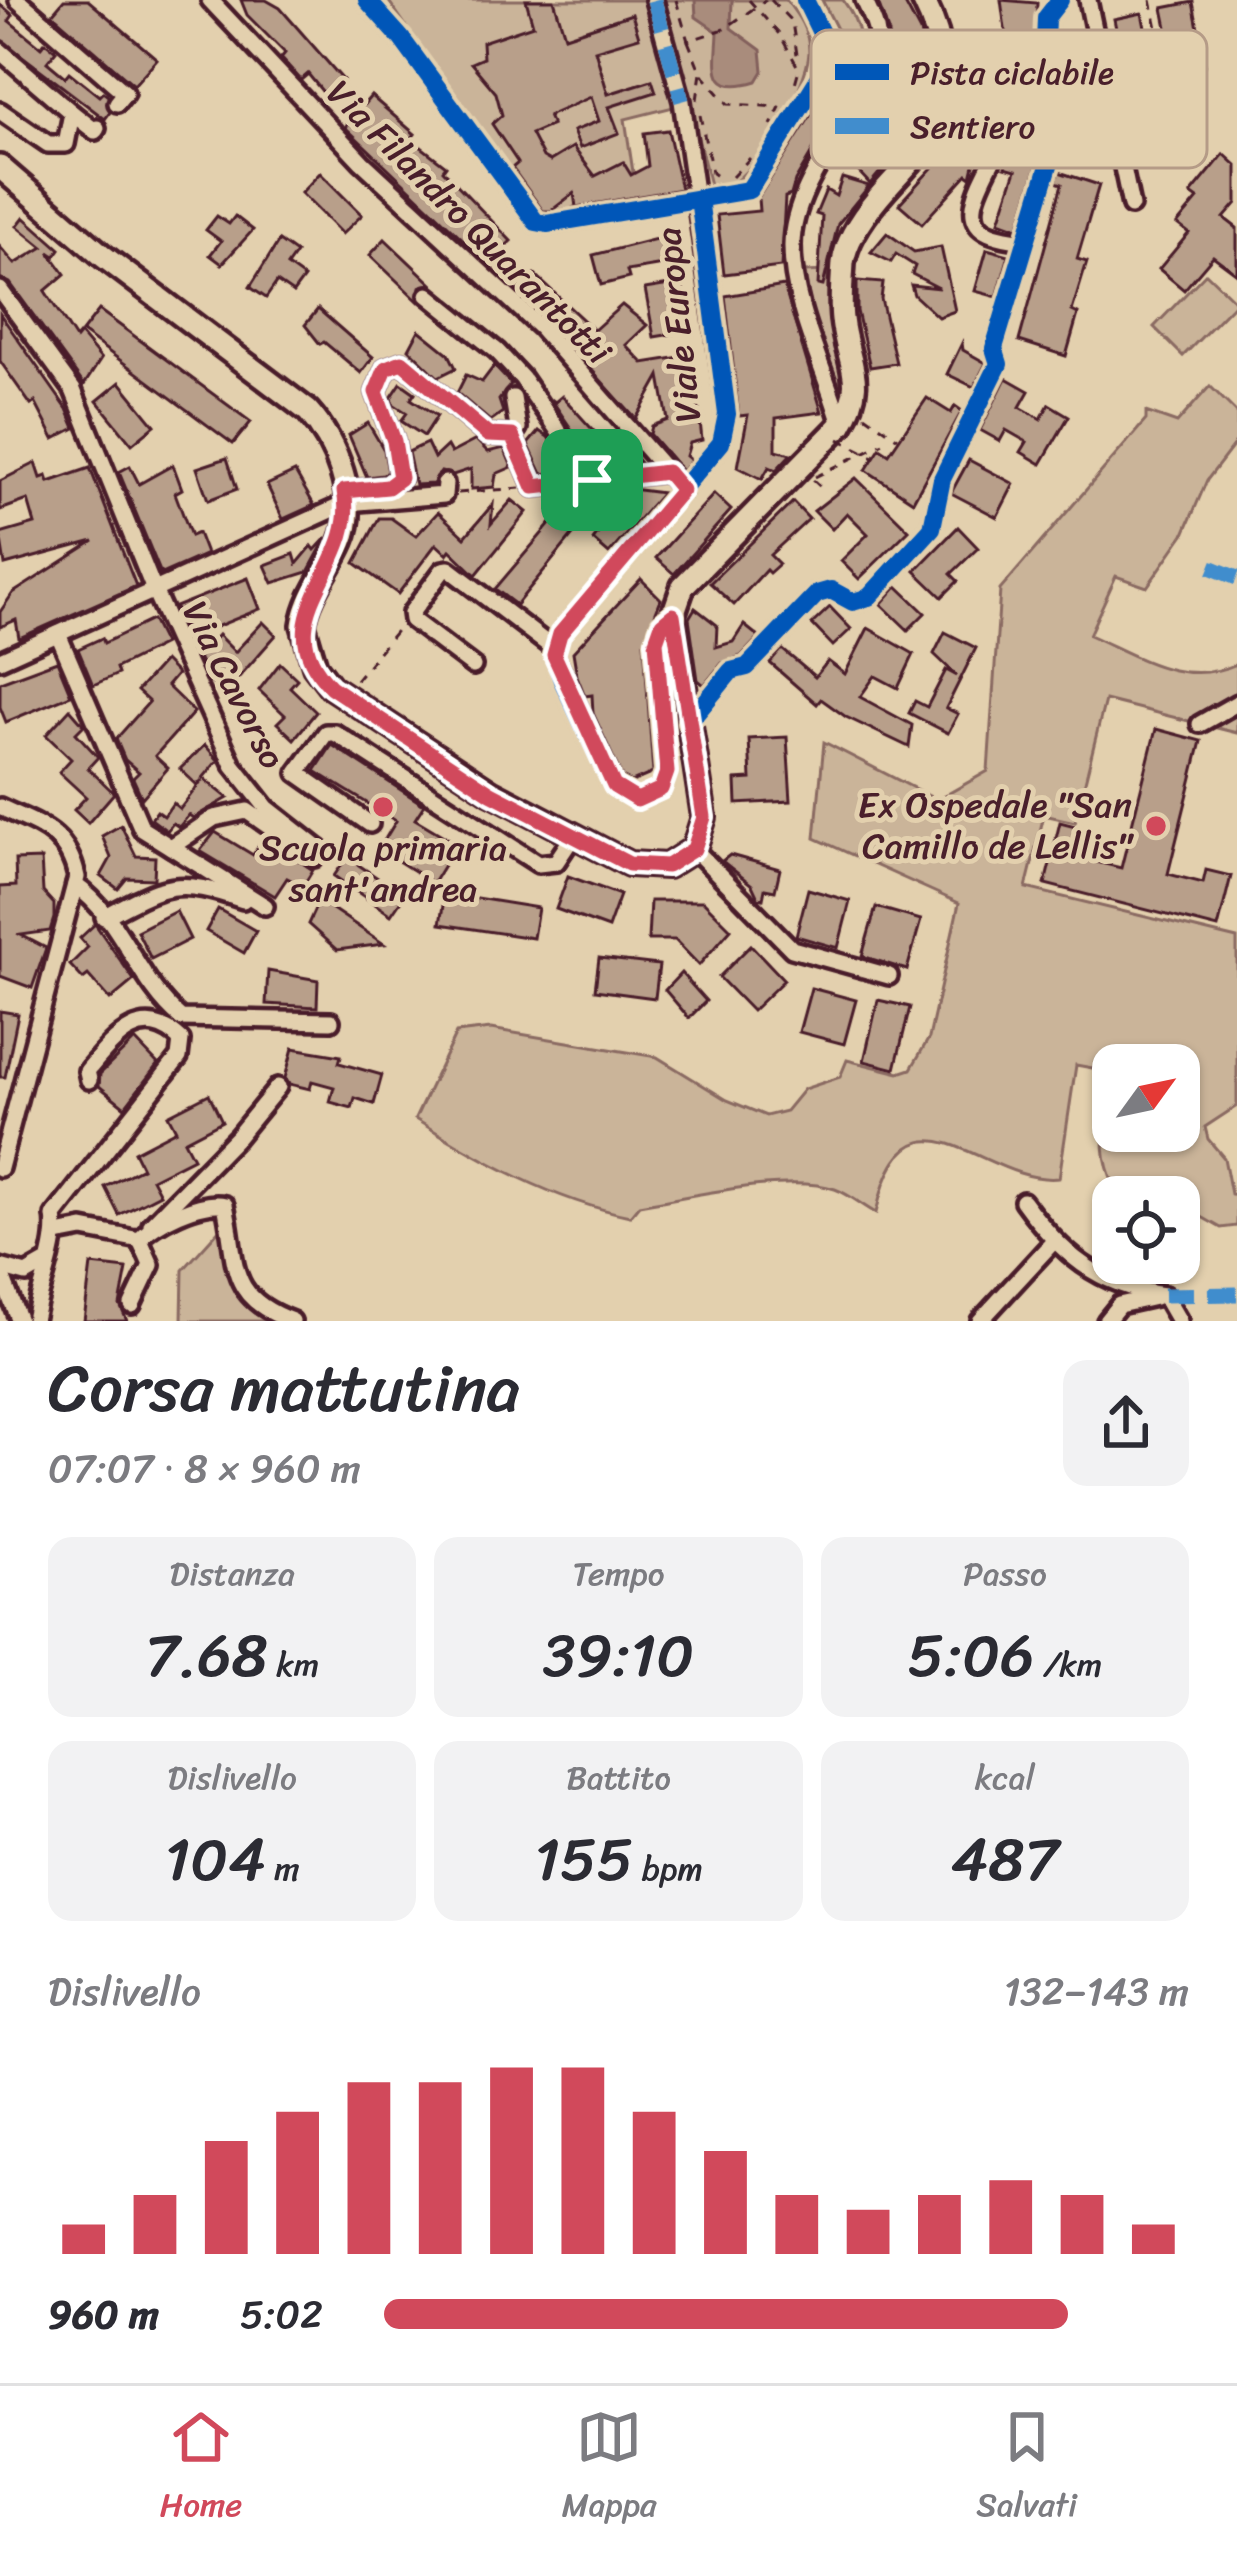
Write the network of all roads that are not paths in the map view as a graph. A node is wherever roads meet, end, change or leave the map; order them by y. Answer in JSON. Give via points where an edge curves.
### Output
{"nodes":[{"id":1,"x":18,"y":0,"type":"edge"},
{"id":2,"x":210,"y":0,"type":"edge"},
{"id":3,"x":654,"y":0,"type":"edge"},
{"id":4,"x":805,"y":0,"type":"edge"},
{"id":5,"x":864,"y":0,"type":"edge"},
{"id":6,"x":923,"y":0,"type":"edge"},
{"id":7,"x":1060,"y":0,"type":"edge"},
{"id":8,"x":1088,"y":0,"type":"edge"},
{"id":9,"x":367,"y":2,"type":"edge"},
{"id":10,"x":820,"y":30,"type":"edge"},
{"id":11,"x":876,"y":30,"type":"edge"},
{"id":12,"x":935,"y":30,"type":"edge"},
{"id":13,"x":1046,"y":30,"type":"edge"},
{"id":14,"x":1094,"y":30,"type":"edge"},
{"id":15,"x":0,"y":51,"type":"edge"},
{"id":16,"x":811,"y":93,"type":"edge"},
{"id":17,"x":117,"y":104,"type":"dead end"},
{"id":18,"x":0,"y":111,"type":"edge"},
{"id":19,"x":72,"y":113,"type":"junction"},
{"id":20,"x":98,"y":128,"type":"dead end"},
{"id":21,"x":0,"y":167,"type":"edge"},
{"id":22,"x":817,"y":168,"type":"edge"},
{"id":23,"x":903,"y":168,"type":"edge"},
{"id":24,"x":988,"y":168,"type":"edge"},
{"id":25,"x":1049,"y":168,"type":"edge"},
{"id":26,"x":1123,"y":168,"type":"edge"},
{"id":27,"x":699,"y":198,"type":"junction"},
{"id":28,"x":1131,"y":206,"type":"dead end"},
{"id":29,"x":1026,"y":242,"type":"junction"},
{"id":30,"x":0,"y":290,"type":"edge"},
{"id":31,"x":428,"y":295,"type":"dead end"},
{"id":32,"x":513,"y":398,"type":"dead end"},
{"id":33,"x":847,"y":425,"type":"junction"},
{"id":34,"x":512,"y":436,"type":"junction"},
{"id":35,"x":667,"y":472,"type":"junction"},
{"id":36,"x":592,"y":480,"type":"junction"},
{"id":37,"x":445,"y":489,"type":"road end"},
{"id":38,"x":682,"y":490,"type":"junction"},
{"id":39,"x":345,"y":497,"type":"junction"},
{"id":40,"x":154,"y":590,"type":"junction"},
{"id":41,"x":673,"y":615,"type":"junction"},
{"id":42,"x":58,"y":634,"type":"junction"},
{"id":43,"x":554,"y":649,"type":"junction"},
{"id":44,"x":0,"y":660,"type":"edge"},
{"id":45,"x":473,"y":666,"type":"dead end"},
{"id":46,"x":1237,"y":703,"type":"edge"},
{"id":47,"x":689,"y":722,"type":"junction"},
{"id":48,"x":1200,"y":724,"type":"dead end"},
{"id":49,"x":0,"y":807,"type":"edge"},
{"id":50,"x":370,"y":824,"type":"dead end"},
{"id":51,"x":574,"y":835,"type":"junction"},
{"id":52,"x":171,"y":847,"type":"junction"},
{"id":53,"x":694,"y":849,"type":"junction"},
{"id":54,"x":75,"y":885,"type":"junction"},
{"id":55,"x":104,"y":917,"type":"junction"},
{"id":56,"x":889,"y":976,"type":"dead end"},
{"id":57,"x":331,"y":1021,"type":"dead end"},
{"id":58,"x":89,"y":1079,"type":"dead end"},
{"id":59,"x":278,"y":1088,"type":"dead end"},
{"id":60,"x":0,"y":1168,"type":"edge"},
{"id":61,"x":1024,"y":1201,"type":"dead end"},
{"id":62,"x":151,"y":1225,"type":"junction"},
{"id":63,"x":57,"y":1234,"type":"junction"},
{"id":64,"x":140,"y":1240,"type":"junction"},
{"id":65,"x":1053,"y":1242,"type":"junction"},
{"id":66,"x":46,"y":1262,"type":"junction"},
{"id":67,"x":0,"y":1269,"type":"edge"},
{"id":68,"x":40,"y":1280,"type":"junction"},
{"id":69,"x":1164,"y":1294,"type":"junction"},
{"id":70,"x":10,"y":1295,"type":"junction"},
{"id":71,"x":132,"y":1305,"type":"dead end"},
{"id":72,"x":19,"y":1321,"type":"edge"},
{"id":73,"x":34,"y":1321,"type":"edge"},
{"id":74,"x":292,"y":1321,"type":"edge"},
{"id":75,"x":980,"y":1321,"type":"edge"},
{"id":76,"x":1106,"y":1321,"type":"edge"},
{"id":77,"x":1179,"y":1321,"type":"edge"}],
"edges":[{"from":1,"to":17,"type":"street","via":[[125,94]]},
{"from":2,"to":35,"type":"street","name":"Via Filandro Quarantotti","via":[[362,162],[541,328]]},
{"from":3,"to":27,"type":"street","name":"Viale Europa"},
{"from":4,"to":10,"type":"street"},
{"from":5,"to":11,"type":"street"},
{"from":6,"to":12,"type":"main road"},
{"from":7,"to":13,"type":"street"},
{"from":8,"to":14,"type":"street"},
{"from":9,"to":27,"type":"street","via":[[536,222]]},
{"from":15,"to":19,"type":"street"},
{"from":16,"to":27,"type":"street","via":[[755,184],[740,194]]},
{"from":18,"to":19,"type":"street","via":[[48,144],[66,144]]},
{"from":19,"to":20,"type":"street"},
{"from":21,"to":39,"type":"main road","via":[[308,411],[335,449]]},
{"from":22,"to":33,"type":"street","via":[[797,204],[792,248],[805,316]]},
{"from":23,"to":33,"type":"main road","via":[[861,218],[844,257],[842,318],[858,387]]},
{"from":24,"to":29,"type":"street","via":[[973,203],[976,220],[986,232]]},
{"from":25,"to":29,"type":"street"},
{"from":26,"to":28,"type":"street"},
{"from":27,"to":38,"type":"street","name":"Viale Europa","via":[[727,415],[722,443]]},
{"from":29,"to":47,"type":"street","via":[[994,348],[999,364],[942,479],[932,528],[869,597],[817,594],[747,667],[730,670]]},
{"from":30,"to":40,"type":"street","name":"Via Cavorso","via":[[74,391]]},
{"from":31,"to":36,"type":"street","via":[[522,378]]},
{"from":32,"to":34,"type":"street"},
{"from":33,"to":41,"type":"main road","via":[[683,586]]},
{"from":34,"to":36,"type":"street","via":[[534,487]]},
{"from":34,"to":39,"type":"street","via":[[488,435],[402,362],[393,364],[376,392],[400,478]]},
{"from":35,"to":36,"type":"street"},
{"from":35,"to":38,"type":"street","name":"Via Filandro Quarantotti"},
{"from":37,"to":39,"type":"street"},
{"from":38,"to":43,"type":"street","name":"Viale Europa"},
{"from":39,"to":40,"type":"street"},
{"from":39,"to":51,"type":"main road","via":[[344,538],[305,615],[322,678],[491,793]]},
{"from":40,"to":42,"type":"street"},
{"from":40,"to":52,"type":"street","name":"Via Cavorso","via":[[233,765],[267,808],[319,849],[314,858],[247,811],[214,818]]},
{"from":41,"to":43,"type":"street","via":[[656,641],[667,772],[661,789],[637,800],[614,786]]},
{"from":41,"to":47,"type":"main road"},
{"from":42,"to":44,"type":"street"},
{"from":42,"to":52,"type":"street","via":[[130,811]]},
{"from":43,"to":45,"type":"street","via":[[443,570],[412,620]]},
{"from":46,"to":48,"type":"street"},
{"from":47,"to":53,"type":"main road","via":[[704,817]]},
{"from":49,"to":54,"type":"street","via":[[71,850]]},
{"from":50,"to":51,"type":"street","via":[[297,773],[326,733],[538,864],[556,862]]},
{"from":51,"to":53,"type":"main road","via":[[629,864],[667,866]]},
{"from":52,"to":55,"type":"street","via":[[261,904],[187,883]]},
{"from":53,"to":56,"type":"street","via":[[792,949]]},
{"from":54,"to":55,"type":"street"},
{"from":54,"to":60,"type":"street"},
{"from":55,"to":57,"type":"street","via":[[181,1018]]},
{"from":58,"to":63,"type":"street","via":[[124,1031],[147,1023],[181,1040],[179,1057],[54,1216]]},
{"from":59,"to":62,"type":"street"},
{"from":61,"to":65,"type":"street"},
{"from":62,"to":64,"type":"street"},
{"from":62,"to":74,"type":"street","via":[[226,1205],[241,1286]]},
{"from":63,"to":64,"type":"street","via":[[83,1229]]},
{"from":63,"to":66,"type":"street"},
{"from":64,"to":71,"type":"street","via":[[151,1265]]},
{"from":65,"to":69,"type":"street","via":[[1111,1280]]},
{"from":65,"to":75,"type":"street"},
{"from":66,"to":67,"type":"street","via":[[26,1274]]},
{"from":66,"to":68,"type":"street"},
{"from":66,"to":70,"type":"street"},
{"from":67,"to":70,"type":"street"},
{"from":68,"to":70,"type":"street"},
{"from":68,"to":73,"type":"street"},
{"from":69,"to":76,"type":"street","via":[[1118,1305]]},
{"from":69,"to":77,"type":"street"},
{"from":70,"to":72,"type":"street"}]}
